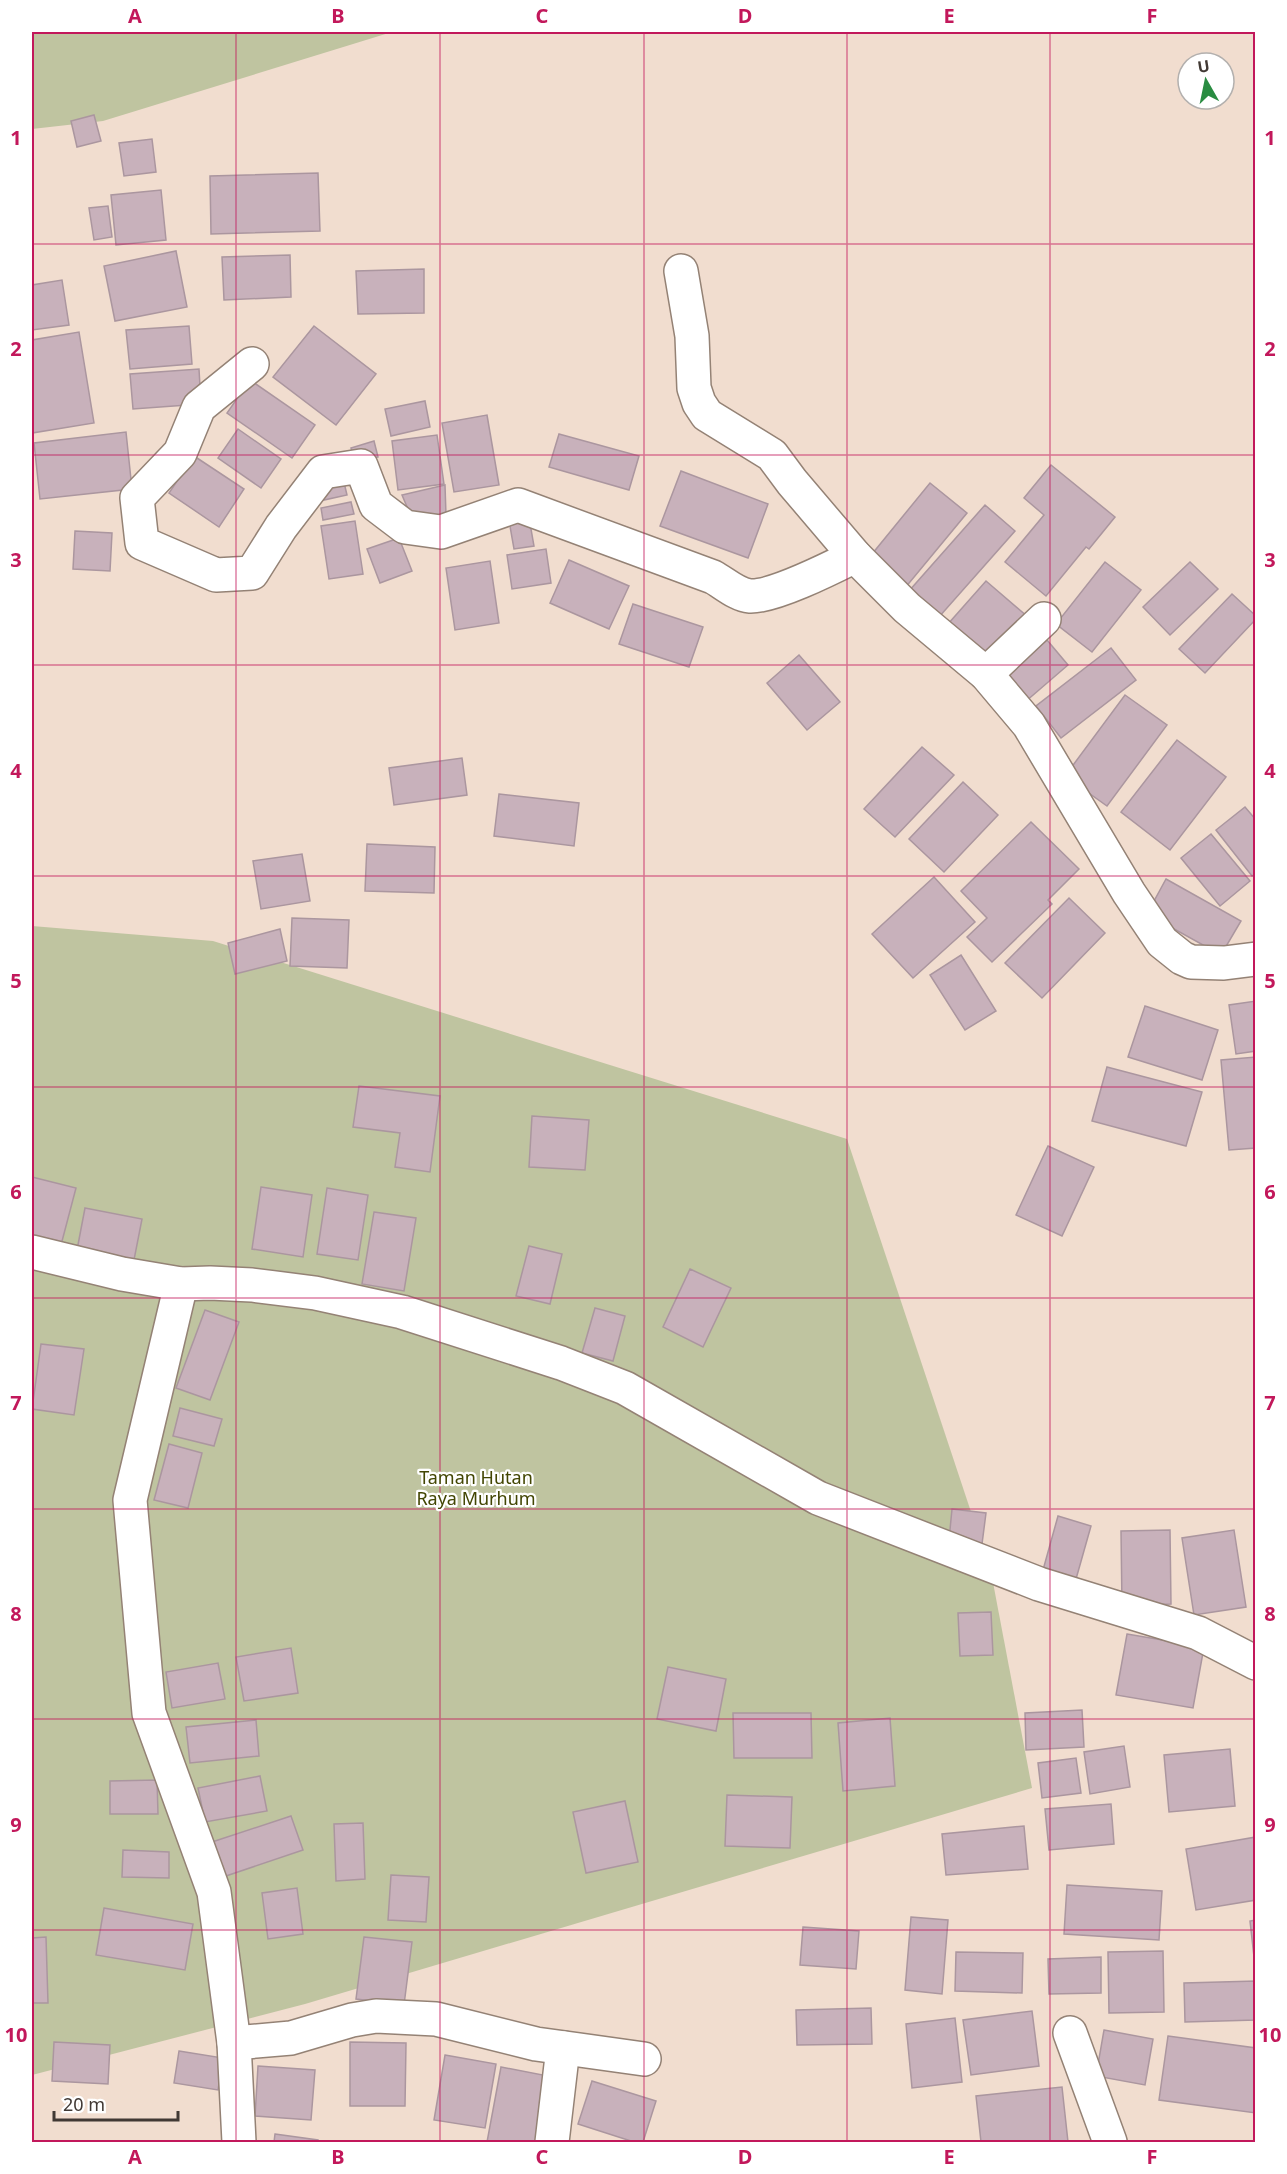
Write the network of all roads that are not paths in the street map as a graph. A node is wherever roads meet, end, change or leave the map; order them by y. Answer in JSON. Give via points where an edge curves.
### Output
{"nodes":[{"id":1,"x":681,"y":271,"type":"dead end"},
{"id":2,"x":252,"y":364,"type":"dead end"},
{"id":3,"x":855,"y":556,"type":"junction"},
{"id":4,"x":1044,"y":619,"type":"dead end"},
{"id":5,"x":986,"y":674,"type":"junction"},
{"id":6,"x":1256,"y":959,"type":"edge"},
{"id":7,"x":32,"y":1252,"type":"edge"},
{"id":8,"x":181,"y":1284,"type":"junction"},
{"id":9,"x":1256,"y":1663,"type":"edge"},
{"id":10,"x":1070,"y":2033,"type":"dead end"},
{"id":11,"x":234,"y":2043,"type":"junction"},
{"id":12,"x":563,"y":2048,"type":"junction"},
{"id":13,"x":644,"y":2059,"type":"dead end"},
{"id":14,"x":239,"y":2142,"type":"edge"},
{"id":15,"x":552,"y":2142,"type":"edge"},
{"id":16,"x":1110,"y":2142,"type":"edge"}],
"edges":[{"from":1,"to":3,"type":"street","via":[[699,403],[707,415],[772,455]]},
{"from":2,"to":3,"type":"street","via":[[199,407],[180,453],[137,498],[142,543],[216,575],[252,573],[323,472],[361,466],[376,505],[405,527],[441,532],[518,505],[713,577],[751,596],[813,576]]},
{"from":3,"to":5,"type":"street","via":[[907,608]]},
{"from":4,"to":5,"type":"street"},
{"from":5,"to":6,"type":"street","via":[[1029,725],[1162,942],[1191,962]]},
{"from":7,"to":8,"type":"street"},
{"from":8,"to":9,"type":"street","via":[[210,1282],[315,1293],[402,1312],[561,1363],[625,1388],[818,1498],[1039,1584],[1198,1633]]},
{"from":8,"to":11,"type":"street","via":[[130,1500],[149,1713],[214,1892]]},
{"from":10,"to":16,"type":"street"},
{"from":11,"to":12,"type":"street","via":[[291,2038],[376,2016],[436,2019],[501,2037]]},
{"from":11,"to":14,"type":"street"},
{"from":12,"to":13,"type":"street"},
{"from":12,"to":15,"type":"street"}]}
